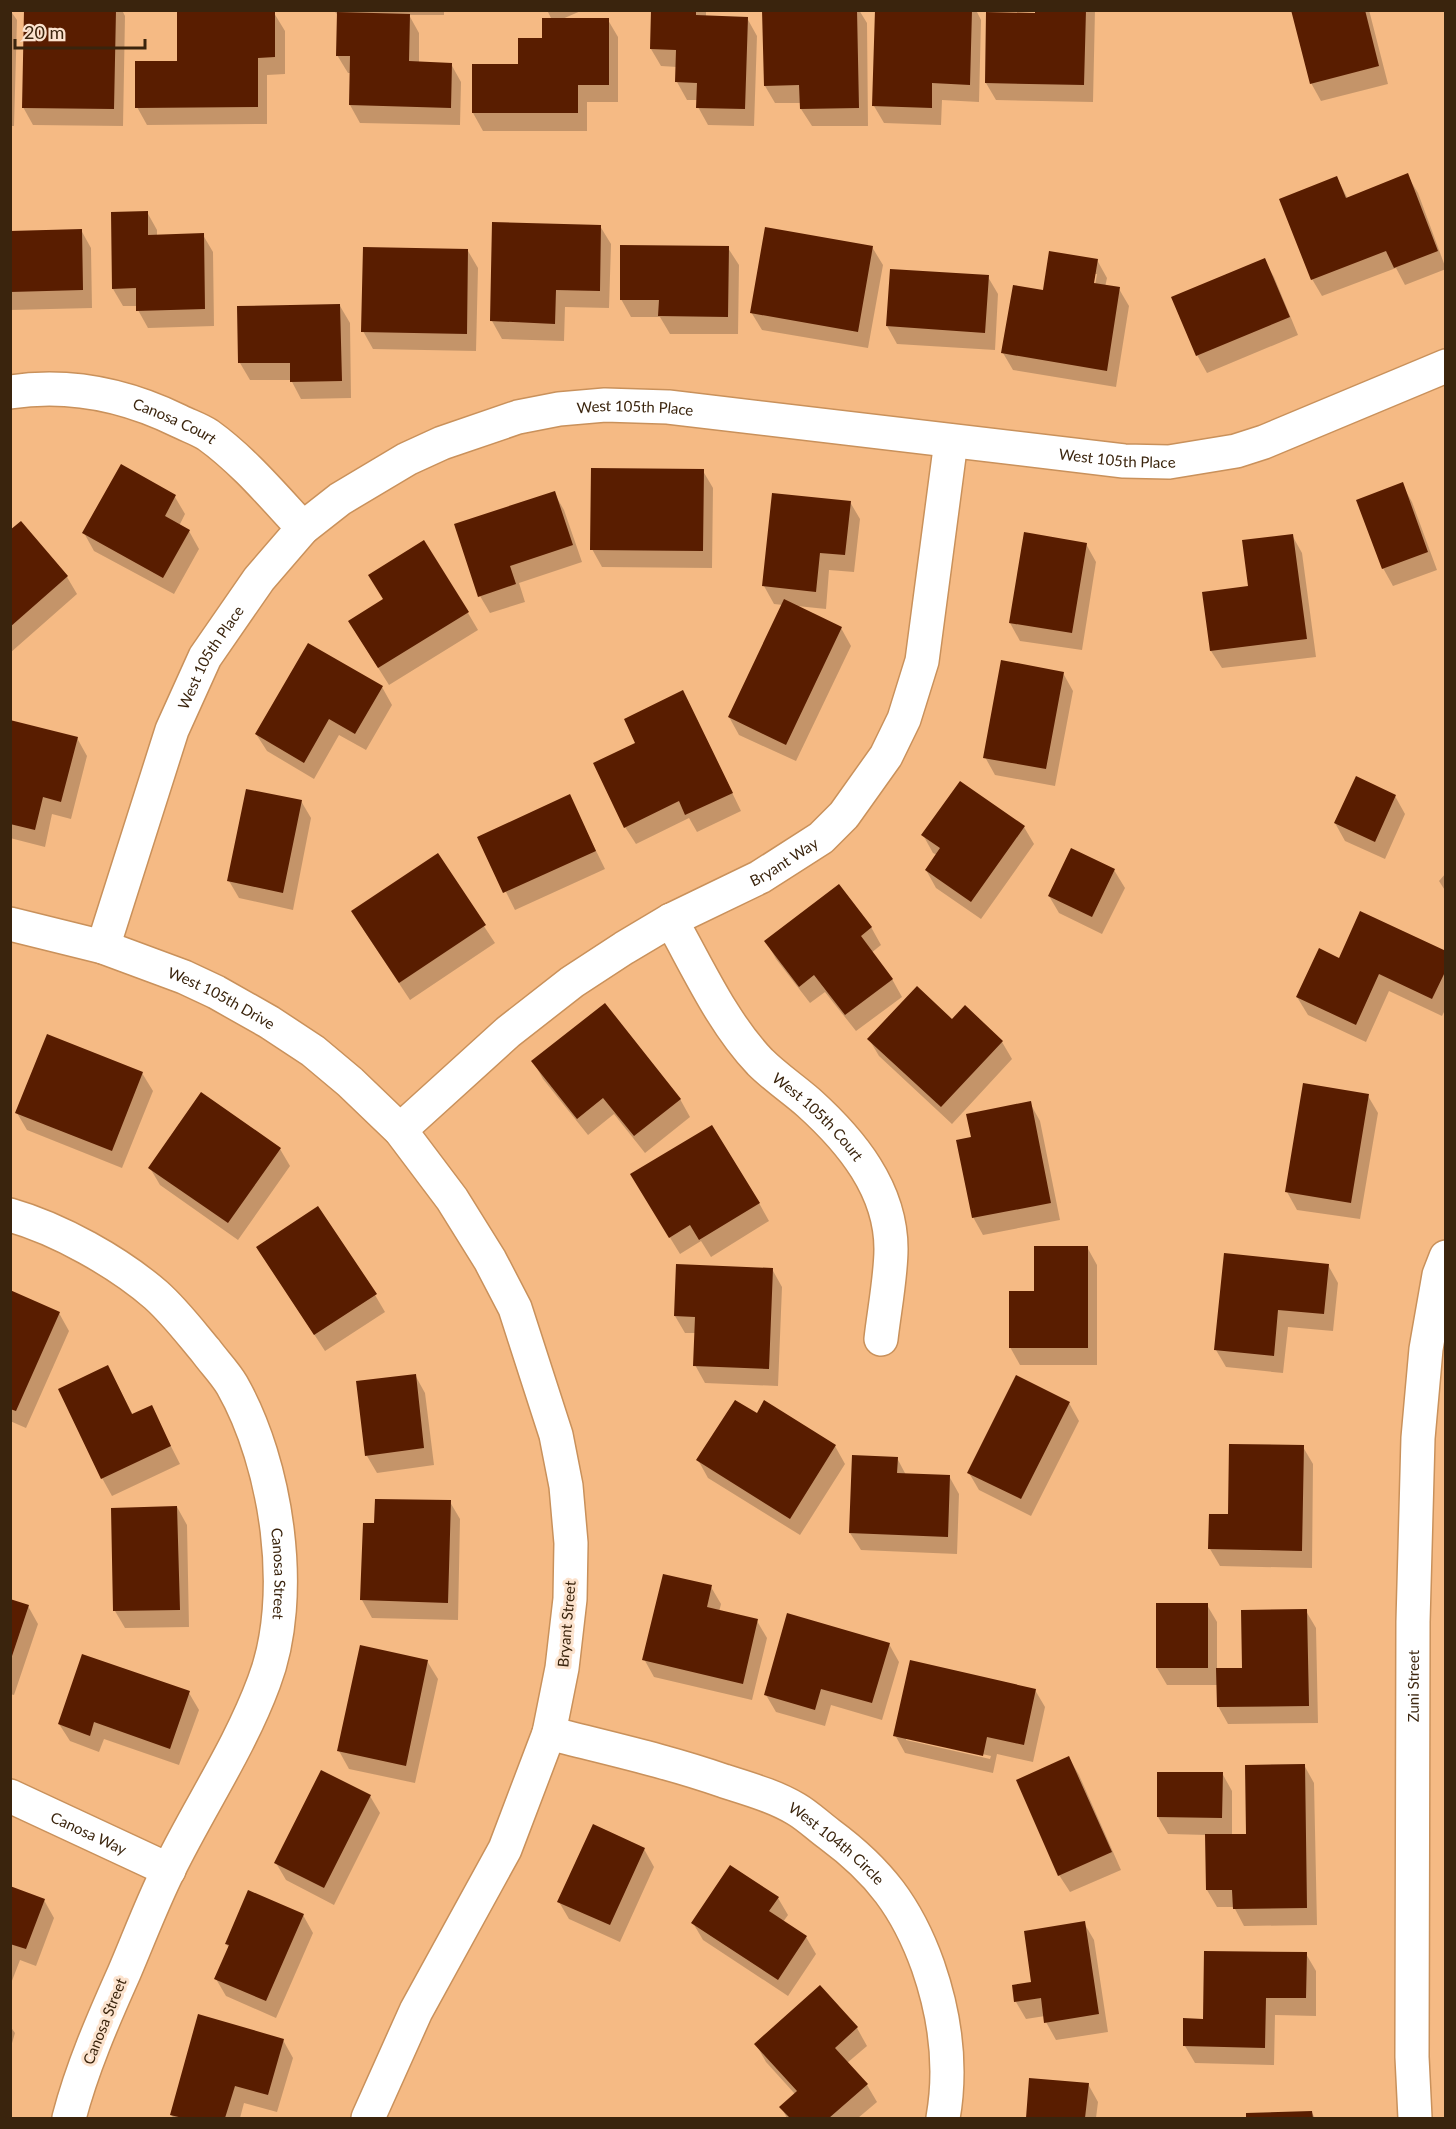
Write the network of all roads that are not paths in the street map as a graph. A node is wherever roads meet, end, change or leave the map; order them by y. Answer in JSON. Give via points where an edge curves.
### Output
{"nodes":[{"id":1,"x":1446,"y":366,"type":"edge"},
{"id":2,"x":10,"y":392,"type":"edge"},
{"id":3,"x":951,"y":441,"type":"junction"},
{"id":4,"x":303,"y":528,"type":"junction"},
{"id":5,"x":671,"y":920,"type":"junction"},
{"id":6,"x":10,"y":924,"type":"edge"},
{"id":7,"x":103,"y":947,"type":"junction"},
{"id":8,"x":400,"y":1130,"type":"junction"},
{"id":9,"x":10,"y":1215,"type":"edge"},
{"id":10,"x":1446,"y":1257,"type":"edge"},
{"id":11,"x":881,"y":1339,"type":"dead end"},
{"id":12,"x":549,"y":1733,"type":"junction"},
{"id":13,"x":10,"y":1796,"type":"edge"},
{"id":14,"x":168,"y":1870,"type":"junction"},
{"id":15,"x":69,"y":2118,"type":"edge"},
{"id":16,"x":368,"y":2118,"type":"edge"},
{"id":17,"x":943,"y":2118,"type":"edge"},
{"id":18,"x":1415,"y":2118,"type":"edge"}],
"edges":[{"from":1,"to":3,"type":"street","name":"West 105th Place","via":[[1264,442],[1236,451],[1169,462],[1124,461]]},
{"from":2,"to":4,"type":"street","name":"Canosa Court","via":[[59,389],[106,394],[154,409],[206,434],[243,464]]},
{"from":3,"to":4,"type":"street","name":"West 105th Place","via":[[668,407],[605,405],[558,409],[518,417],[407,459],[340,499]]},
{"from":3,"to":5,"type":"street","name":"Bryant Way","via":[[922,661],[904,719],[886,756],[844,815],[821,838],[760,877]]},
{"from":4,"to":7,"type":"street","name":"West 105th Place","via":[[259,579],[205,657],[172,730]]},
{"from":5,"to":8,"type":"street","name":"Bryant Way","via":[[572,982],[508,1032]]},
{"from":5,"to":11,"type":"street","name":"West 105th Court","via":[[724,1016],[760,1062],[811,1104],[857,1153],[872,1176],[881,1195],[891,1249]]},
{"from":6,"to":7,"type":"street","name":"West 105th Drive"},
{"from":7,"to":8,"type":"street","name":"West 105th Drive","via":[[184,977],[269,1022],[320,1057]]},
{"from":8,"to":12,"type":"street","name":"Bryant Street","via":[[452,1199],[515,1308],[556,1435],[566,1486],[570,1588],[562,1668]]},
{"from":9,"to":14,"type":"street","name":"Canosa Street","via":[[63,1235],[129,1273],[164,1303],[231,1383],[249,1420],[270,1483],[281,1594],[276,1639],[248,1722]]},
{"from":10,"to":18,"type":"street","name":"Zuni Street","via":[[1439,1275],[1426,1349],[1418,1438],[1413,1622]]},
{"from":12,"to":16,"type":"street","name":"Bryant Street","via":[[505,1849],[416,2011]]},
{"from":12,"to":17,"type":"street","name":"West 104th Circle","via":[[693,1770],[764,1794],[797,1810],[855,1853],[884,1883],[906,1916],[935,1986],[944,2022],[947,2061]]},
{"from":13,"to":14,"type":"street","name":"Canosa Way"},
{"from":14,"to":15,"type":"street","name":"Canosa Street","via":[[92,2048]]}]}
